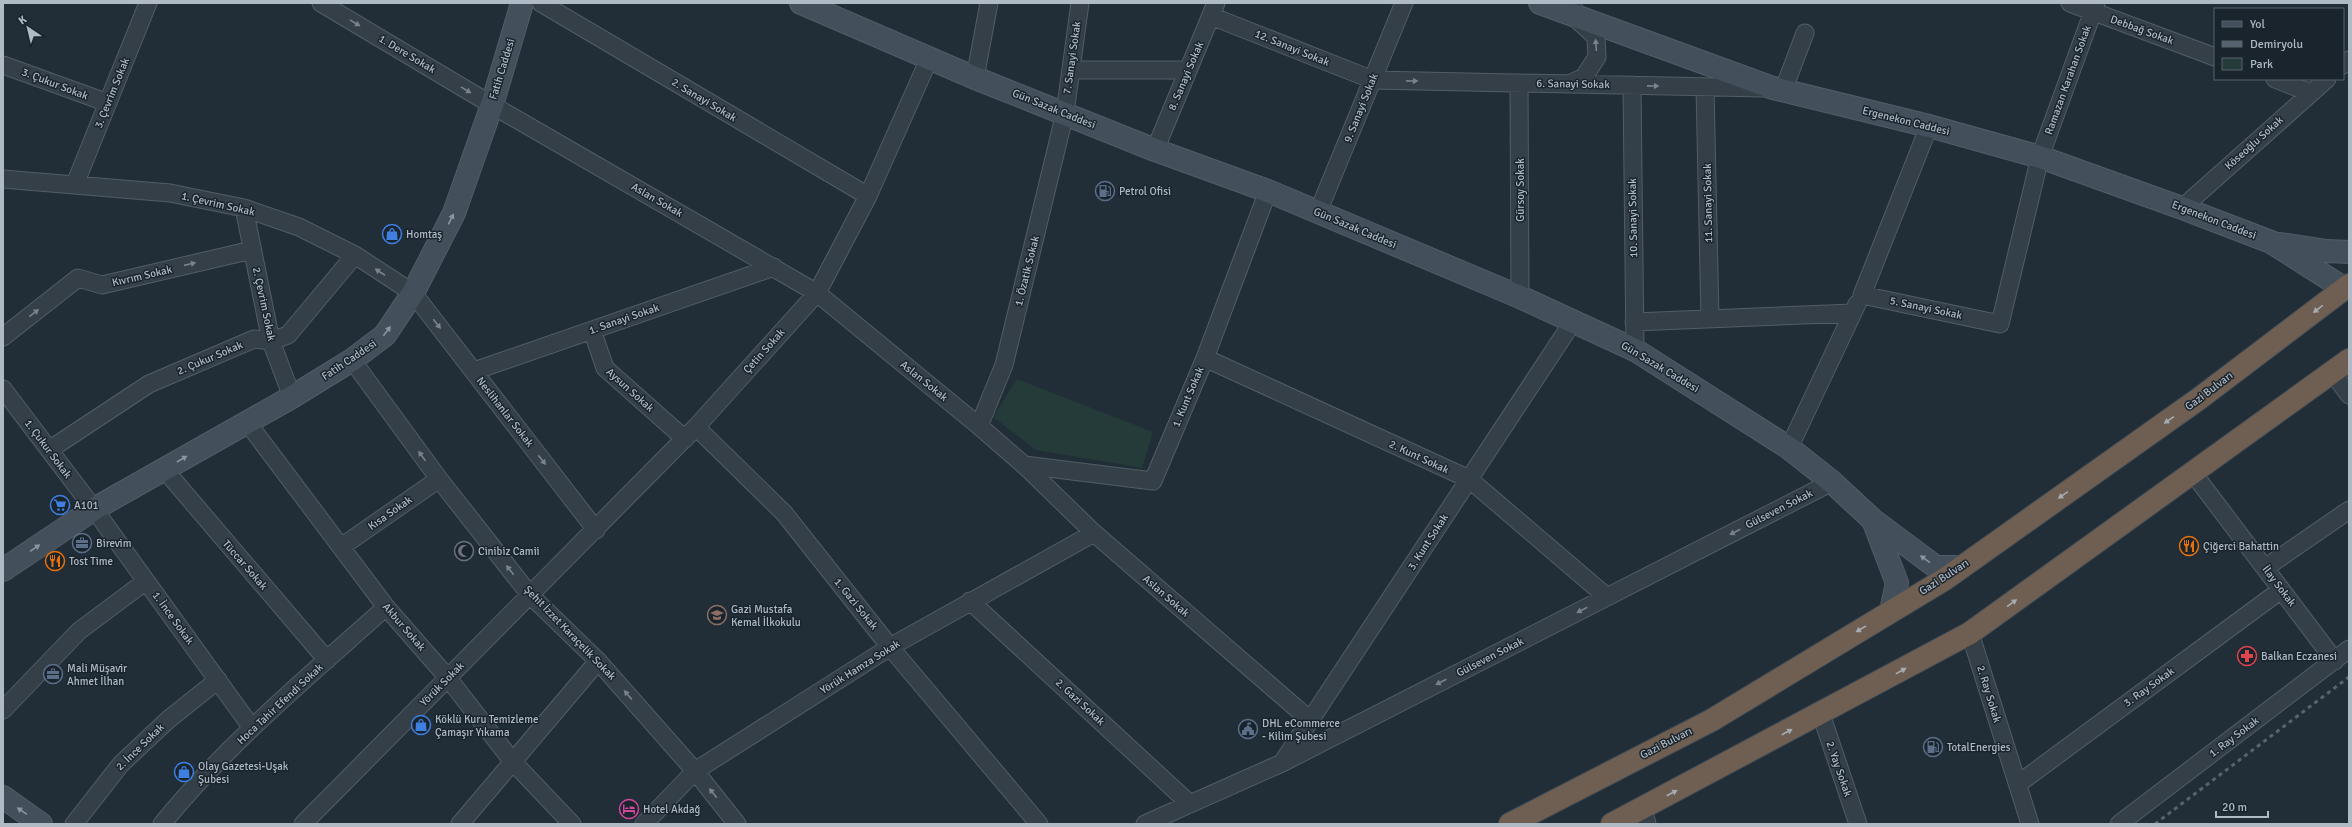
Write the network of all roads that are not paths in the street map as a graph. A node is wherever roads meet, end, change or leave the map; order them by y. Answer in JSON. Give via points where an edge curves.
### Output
{"nodes":[{"id":1,"x":148,"y":3,"type":"edge"},
{"id":2,"x":321,"y":3,"type":"edge"},
{"id":3,"x":522,"y":3,"type":"edge"},
{"id":4,"x":541,"y":3,"type":"edge"},
{"id":5,"x":801,"y":3,"type":"edge"},
{"id":6,"x":989,"y":3,"type":"edge"},
{"id":7,"x":1080,"y":3,"type":"edge"},
{"id":8,"x":1404,"y":3,"type":"edge"},
{"id":9,"x":1540,"y":3,"type":"edge"},
{"id":10,"x":2070,"y":3,"type":"edge"},
{"id":11,"x":2095,"y":7,"type":"edge"},
{"id":12,"x":1214,"y":9,"type":"edge"},
{"id":13,"x":1573,"y":9,"type":"edge"},
{"id":14,"x":1805,"y":33,"type":"dead end"},
{"id":15,"x":2214,"y":57,"type":"edge"},
{"id":16,"x":929,"y":59,"type":"junction"},
{"id":17,"x":3,"y":65,"type":"edge"},
{"id":18,"x":1071,"y":70,"type":"junction"},
{"id":19,"x":1188,"y":70,"type":"junction"},
{"id":20,"x":975,"y":78,"type":"junction"},
{"id":21,"x":1372,"y":80,"type":"junction"},
{"id":22,"x":2278,"y":80,"type":"edge"},
{"id":23,"x":2326,"y":80,"type":"edge"},
{"id":24,"x":1519,"y":83,"type":"junction"},
{"id":25,"x":1569,"y":84,"type":"junction"},
{"id":26,"x":1632,"y":86,"type":"junction"},
{"id":27,"x":1705,"y":87,"type":"junction"},
{"id":28,"x":1778,"y":89,"type":"junction"},
{"id":29,"x":2311,"y":92,"type":"junction"},
{"id":30,"x":108,"y":104,"type":"junction"},
{"id":31,"x":492,"y":105,"type":"junction"},
{"id":32,"x":1065,"y":114,"type":"junction"},
{"id":33,"x":1929,"y":126,"type":"junction"},
{"id":34,"x":1155,"y":150,"type":"junction"},
{"id":35,"x":2040,"y":157,"type":"junction"},
{"id":36,"x":3,"y":179,"type":"edge"},
{"id":37,"x":75,"y":184,"type":"junction"},
{"id":38,"x":1268,"y":191,"type":"junction"},
{"id":39,"x":868,"y":196,"type":"junction"},
{"id":40,"x":244,"y":208,"type":"junction"},
{"id":41,"x":2182,"y":208,"type":"junction"},
{"id":42,"x":1318,"y":212,"type":"junction"},
{"id":43,"x":2271,"y":242,"type":"junction"},
{"id":44,"x":252,"y":250,"type":"junction"},
{"id":45,"x":2349,"y":252,"type":"edge"},
{"id":46,"x":355,"y":255,"type":"junction"},
{"id":47,"x":774,"y":267,"type":"junction"},
{"id":48,"x":2348,"y":288,"type":"edge"},
{"id":49,"x":413,"y":293,"type":"junction"},
{"id":50,"x":817,"y":293,"type":"junction"},
{"id":51,"x":1862,"y":295,"type":"junction"},
{"id":52,"x":1520,"y":297,"type":"junction"},
{"id":53,"x":1853,"y":313,"type":"junction"},
{"id":54,"x":1710,"y":319,"type":"junction"},
{"id":55,"x":1574,"y":320,"type":"junction"},
{"id":56,"x":1634,"y":322,"type":"junction"},
{"id":57,"x":592,"y":330,"type":"junction"},
{"id":58,"x":3,"y":337,"type":"edge"},
{"id":59,"x":271,"y":341,"type":"junction"},
{"id":60,"x":1635,"y":350,"type":"junction"},
{"id":61,"x":1205,"y":358,"type":"junction"},
{"id":62,"x":352,"y":360,"type":"junction"},
{"id":63,"x":2341,"y":367,"type":"edge"},
{"id":64,"x":474,"y":371,"type":"junction"},
{"id":65,"x":3,"y":389,"type":"edge"},
{"id":66,"x":2349,"y":395,"type":"edge"},
{"id":67,"x":292,"y":397,"type":"junction"},
{"id":68,"x":247,"y":422,"type":"junction"},
{"id":69,"x":979,"y":426,"type":"junction"},
{"id":70,"x":691,"y":433,"type":"junction"},
{"id":71,"x":1789,"y":448,"type":"junction"},
{"id":72,"x":49,"y":450,"type":"junction"},
{"id":73,"x":1024,"y":465,"type":"junction"},
{"id":74,"x":164,"y":469,"type":"junction"},
{"id":75,"x":2193,"y":473,"type":"junction"},
{"id":76,"x":439,"y":479,"type":"junction"},
{"id":77,"x":1469,"y":480,"type":"junction"},
{"id":78,"x":1832,"y":482,"type":"junction"},
{"id":79,"x":94,"y":509,"type":"junction"},
{"id":80,"x":2349,"y":510,"type":"edge"},
{"id":81,"x":1873,"y":520,"type":"junction"},
{"id":82,"x":596,"y":530,"type":"junction"},
{"id":83,"x":1094,"y":533,"type":"junction"},
{"id":84,"x":341,"y":547,"type":"junction"},
{"id":85,"x":1961,"y":567,"type":"junction"},
{"id":86,"x":2265,"y":568,"type":"junction"},
{"id":87,"x":3,"y":570,"type":"edge"},
{"id":88,"x":146,"y":581,"type":"junction"},
{"id":89,"x":2281,"y":590,"type":"junction"},
{"id":90,"x":530,"y":595,"type":"junction"},
{"id":91,"x":1607,"y":597,"type":"junction"},
{"id":92,"x":970,"y":601,"type":"junction"},
{"id":93,"x":386,"y":607,"type":"junction"},
{"id":94,"x":1891,"y":611,"type":"junction"},
{"id":95,"x":1970,"y":633,"type":"junction"},
{"id":96,"x":890,"y":647,"type":"junction"},
{"id":97,"x":2349,"y":649,"type":"edge"},
{"id":98,"x":327,"y":660,"type":"junction"},
{"id":99,"x":598,"y":661,"type":"junction"},
{"id":100,"x":2335,"y":661,"type":"junction"},
{"id":101,"x":448,"y":678,"type":"junction"},
{"id":102,"x":218,"y":680,"type":"junction"},
{"id":103,"x":3,"y":710,"type":"edge"},
{"id":104,"x":1821,"y":714,"type":"junction"},
{"id":105,"x":1310,"y":720,"type":"junction"},
{"id":106,"x":252,"y":728,"type":"junction"},
{"id":107,"x":513,"y":762,"type":"junction"},
{"id":108,"x":1282,"y":763,"type":"junction"},
{"id":109,"x":695,"y":771,"type":"junction"},
{"id":110,"x":2018,"y":784,"type":"junction"},
{"id":111,"x":3,"y":797,"type":"edge"},
{"id":112,"x":1190,"y":804,"type":"junction"},
{"id":113,"x":1645,"y":816,"type":"edge"},
{"id":114,"x":41,"y":824,"type":"edge"},
{"id":115,"x":74,"y":824,"type":"edge"},
{"id":116,"x":162,"y":824,"type":"edge"},
{"id":117,"x":303,"y":824,"type":"edge"},
{"id":118,"x":460,"y":824,"type":"edge"},
{"id":119,"x":572,"y":824,"type":"edge"},
{"id":120,"x":644,"y":824,"type":"edge"},
{"id":121,"x":736,"y":824,"type":"edge"},
{"id":122,"x":1039,"y":824,"type":"edge"},
{"id":123,"x":1145,"y":824,"type":"edge"},
{"id":124,"x":1510,"y":824,"type":"edge"},
{"id":125,"x":1612,"y":824,"type":"edge"},
{"id":126,"x":1858,"y":824,"type":"edge"},
{"id":127,"x":2030,"y":824,"type":"edge"},
{"id":128,"x":2119,"y":824,"type":"edge"}],
"edges":[{"from":1,"to":30,"type":"street","name":"3. Çevrim Sokak"},
{"from":2,"to":31,"type":"street","name":"1. Dere Sokak","one_way":true},
{"from":3,"to":31,"type":"street","name":"Fatih Caddesi"},
{"from":4,"to":39,"type":"street","name":"2. Sanayi Sokak"},
{"from":5,"to":16,"type":"street","name":"Gün Sazak Caddesi"},
{"from":6,"to":20,"type":"street"},
{"from":7,"to":18,"type":"street","name":"7. Sanayi Sokak"},
{"from":8,"to":21,"type":"street","name":"9. Sanayi Sokak"},
{"from":9,"to":13,"type":"street","name":"Ergenekon Caddesi"},
{"from":10,"to":11,"type":"street","name":"Debbağ Sokak"},
{"from":11,"to":15,"type":"street","name":"Debbağ Sokak"},
{"from":11,"to":35,"type":"street","name":"Ramazan Karahan Sokak"},
{"from":12,"to":19,"type":"street","name":"8. Sanayi Sokak"},
{"from":12,"to":21,"type":"street","name":"12. Sanayi Sokak"},
{"from":25,"to":13,"type":"street","one_way":true,"via":[[1584,77],[1597,57],[1596,37]]},
{"from":13,"to":28,"type":"street","name":"Ergenekon Caddesi"},
{"from":14,"to":28,"type":"street"},
{"from":16,"to":20,"type":"street","name":"Gün Sazak Caddesi"},
{"from":16,"to":39,"type":"street","name":"Çetin Sokak"},
{"from":17,"to":30,"type":"street","name":"3. Çukur Sokak"},
{"from":18,"to":19,"type":"street"},
{"from":18,"to":32,"type":"street","name":"7. Sanayi Sokak"},
{"from":19,"to":34,"type":"street","name":"8. Sanayi Sokak"},
{"from":20,"to":32,"type":"street","name":"Gün Sazak Caddesi"},
{"from":21,"to":24,"type":"street","name":"6. Sanayi Sokak","one_way":true},
{"from":21,"to":42,"type":"street","name":"9. Sanayi Sokak"},
{"from":22,"to":29,"type":"street"},
{"from":23,"to":29,"type":"street","name":"Köseoğlu Sokak"},
{"from":24,"to":25,"type":"street","name":"6. Sanayi Sokak"},
{"from":24,"to":52,"type":"street","name":"Gürsoy Sokak"},
{"from":25,"to":26,"type":"street","name":"6. Sanayi Sokak"},
{"from":26,"to":27,"type":"street","name":"6. Sanayi Sokak","one_way":true},
{"from":26,"to":56,"type":"street","name":"10. Sanayi Sokak"},
{"from":27,"to":28,"type":"street","name":"6. Sanayi Sokak"},
{"from":27,"to":54,"type":"street","name":"11. Sanayi Sokak"},
{"from":28,"to":33,"type":"street","name":"Ergenekon Caddesi"},
{"from":29,"to":41,"type":"street","name":"Köseoğlu Sokak"},
{"from":30,"to":37,"type":"street","name":"3. Çevrim Sokak"},
{"from":31,"to":47,"type":"street","name":"Aslan Sokak"},
{"from":49,"to":31,"type":"street","name":"Fatih Caddesi","one_way":true,"via":[[454,213]]},
{"from":32,"to":34,"type":"street","name":"Gün Sazak Caddesi"},
{"from":32,"to":69,"type":"street","name":"1. Özatik Sokak","via":[[1004,365]]},
{"from":33,"to":35,"type":"street","name":"Ergenekon Caddesi"},
{"from":33,"to":51,"type":"street"},
{"from":34,"to":38,"type":"street","name":"Gün Sazak Caddesi"},
{"from":35,"to":41,"type":"street","name":"Ergenekon Caddesi"},
{"from":35,"to":51,"type":"street","name":"5. Sanayi Sokak","via":[[2000,324]]},
{"from":36,"to":37,"type":"street","name":"1. Çevrim Sokak"},
{"from":37,"to":40,"type":"street","name":"1. Çevrim Sokak","via":[[170,192]]},
{"from":38,"to":42,"type":"street","name":"Gün Sazak Caddesi"},
{"from":38,"to":61,"type":"street","name":"1. Kunt Sokak"},
{"from":39,"to":50,"type":"street","name":"Çetin Sokak"},
{"from":40,"to":44,"type":"street","name":"2. Çevrim Sokak"},
{"from":40,"to":46,"type":"street","name":"1. Çevrim Sokak","via":[[299,227]]},
{"from":41,"to":43,"type":"street","name":"Ergenekon Caddesi"},
{"from":42,"to":52,"type":"street","name":"Gün Sazak Caddesi"},
{"from":43,"to":45,"type":"street"},
{"from":43,"to":48,"type":"street"},
{"from":58,"to":44,"type":"street","name":"Kıvrım Sokak","one_way":true,"via":[[78,278],[102,285]]},
{"from":44,"to":59,"type":"street","name":"2. Çevrim Sokak"},
{"from":49,"to":46,"type":"street","name":"1. Çevrim Sokak","one_way":true},
{"from":46,"to":59,"type":"street","name":"2. Çukur Sokak","via":[[288,335]]},
{"from":47,"to":50,"type":"street","name":"Aslan Sokak"},
{"from":47,"to":57,"type":"street","name":"1. Sanayi Sokak"},
{"from":48,"to":85,"type":"highway","name":"Gazi Bulvarı","one_way":true,"via":[[2200,398]]},
{"from":62,"to":49,"type":"street","name":"Fatih Caddesi","one_way":true,"via":[[384,335]]},
{"from":49,"to":64,"type":"street","name":"Neslihanlar Sokak","one_way":true},
{"from":50,"to":69,"type":"street","name":"Aslan Sokak"},
{"from":50,"to":70,"type":"street","name":"Çetin Sokak"},
{"from":51,"to":53,"type":"street"},
{"from":52,"to":55,"type":"street","name":"Gün Sazak Caddesi"},
{"from":53,"to":54,"type":"street"},
{"from":53,"to":71,"type":"street"},
{"from":54,"to":56,"type":"street"},
{"from":55,"to":60,"type":"street","name":"Gün Sazak Caddesi"},
{"from":55,"to":77,"type":"street","name":"3. Kunt Sokak"},
{"from":56,"to":60,"type":"street","name":"10. Sanayi Sokak"},
{"from":57,"to":64,"type":"street","name":"1. Sanayi Sokak"},
{"from":57,"to":70,"type":"street","name":"Aysun Sokak","via":[[604,368]]},
{"from":59,"to":67,"type":"street","name":"2. Çevrim Sokak"},
{"from":59,"to":72,"type":"street","name":"2. Çukur Sokak","via":[[254,339],[149,384]]},
{"from":60,"to":71,"type":"street","name":"Gün Sazak Caddesi"},
{"from":61,"to":73,"type":"street","name":"1. Kunt Sokak","via":[[1153,481]]},
{"from":61,"to":77,"type":"street","name":"2. Kunt Sokak"},
{"from":62,"to":67,"type":"street","name":"Fatih Caddesi"},
{"from":76,"to":62,"type":"street","name":"Şehit İzzet Karaçelik Sokak","one_way":true},
{"from":63,"to":66,"type":"street"},
{"from":63,"to":75,"type":"highway"},
{"from":64,"to":82,"type":"street","name":"Neslihanlar Sokak","one_way":true},
{"from":65,"to":72,"type":"street","name":"1. Çukur Sokak"},
{"from":67,"to":68,"type":"street","name":"Fatih Caddesi"},
{"from":74,"to":68,"type":"street","name":"Fatih Caddesi","one_way":true},
{"from":68,"to":84,"type":"street","name":"Akbur Sokak"},
{"from":69,"to":73,"type":"street","name":"Aslan Sokak"},
{"from":70,"to":82,"type":"street","name":"Çetin Sokak"},
{"from":70,"to":96,"type":"street","name":"1. Gazi Sokak","via":[[784,513]]},
{"from":71,"to":78,"type":"street","name":"Gün Sazak Caddesi"},
{"from":72,"to":79,"type":"street","name":"1. Çukur Sokak"},
{"from":73,"to":83,"type":"street","name":"Aslan Sokak"},
{"from":74,"to":79,"type":"street","name":"Fatih Caddesi"},
{"from":74,"to":98,"type":"street","name":"Tüccar Sokak"},
{"from":75,"to":86,"type":"street","name":"İlay Sokak"},
{"from":95,"to":75,"type":"highway","one_way":true},
{"from":76,"to":84,"type":"street","name":"Kısa Sokak"},
{"from":90,"to":76,"type":"street","name":"Şehit İzzet Karaçelik Sokak","one_way":true},
{"from":77,"to":91,"type":"street","name":"2. Kunt Sokak"},
{"from":77,"to":105,"type":"street","name":"3. Kunt Sokak"},
{"from":78,"to":81,"type":"street","name":"Gün Sazak Caddesi"},
{"from":78,"to":91,"type":"street","name":"Gülseven Sokak","one_way":true},
{"from":87,"to":79,"type":"street","name":"Fatih Caddesi","one_way":true},
{"from":79,"to":88,"type":"street","name":"1. İnce Sokak"},
{"from":80,"to":86,"type":"street"},
{"from":85,"to":81,"type":"street","name":"Gün Sazak Caddesi","one_way":true,"via":[[1936,567]]},
{"from":81,"to":94,"type":"street","via":[[1897,583]]},
{"from":82,"to":90,"type":"street","name":"Çetin Sokak"},
{"from":83,"to":92,"type":"street","name":"Yörük Hamza Sokak"},
{"from":83,"to":105,"type":"street","name":"Aslan Sokak"},
{"from":84,"to":93,"type":"street","name":"Akbur Sokak"},
{"from":85,"to":94,"type":"highway","name":"Gazi Bulvarı"},
{"from":86,"to":89,"type":"street","name":"İlay Sokak"},
{"from":88,"to":102,"type":"street","name":"1. İnce Sokak"},
{"from":88,"to":103,"type":"street","via":[[79,631]]},
{"from":89,"to":100,"type":"street","name":"İlay Sokak"},
{"from":89,"to":110,"type":"street","name":"3. Ray Sokak"},
{"from":90,"to":99,"type":"street","name":"Şehit İzzet Karaçelik Sokak"},
{"from":90,"to":101,"type":"street","name":"Yörük Sokak"},
{"from":91,"to":108,"type":"street","name":"Gülseven Sokak","one_way":true},
{"from":92,"to":96,"type":"street","name":"Yörük Hamza Sokak"},
{"from":92,"to":112,"type":"street","name":"2. Gazi Sokak"},
{"from":93,"to":98,"type":"street","name":"Hoca Tahir Efendi Sokak"},
{"from":93,"to":101,"type":"street","name":"Akbur Sokak"},
{"from":94,"to":124,"type":"highway","name":"Gazi Bulvarı","one_way":true,"via":[[1712,720]]},
{"from":104,"to":95,"type":"highway","one_way":true},
{"from":95,"to":110,"type":"street","name":"2. Ray Sokak"},
{"from":96,"to":109,"type":"street","name":"Yörük Hamza Sokak"},
{"from":96,"to":122,"type":"street","name":"1. Gazi Sokak"},
{"from":97,"to":100,"type":"street","name":"1. Ray Sokak"},
{"from":98,"to":106,"type":"street","name":"Hoca Tahir Efendi Sokak"},
{"from":99,"to":107,"type":"street"},
{"from":109,"to":99,"type":"street","name":"Şehit İzzet Karaçelik Sokak","one_way":true},
{"from":100,"to":128,"type":"street","name":"1. Ray Sokak"},
{"from":101,"to":107,"type":"street","name":"Akbur Sokak"},
{"from":101,"to":117,"type":"street","name":"Yörük Sokak"},
{"from":102,"to":106,"type":"street","name":"1. İnce Sokak"},
{"from":102,"to":115,"type":"street","name":"2. İnce Sokak","via":[[169,719],[121,764]]},
{"from":113,"to":104,"type":"highway","one_way":true},
{"from":104,"to":126,"type":"street","name":"2. Yay Sokak"},
{"from":105,"to":108,"type":"street","name":"3. Kunt Sokak"},
{"from":106,"to":116,"type":"street","name":"Hoca Tahir Efendi Sokak","via":[[183,798]]},
{"from":107,"to":118,"type":"street"},
{"from":107,"to":119,"type":"street","name":"Akbur Sokak"},
{"from":108,"to":112,"type":"street","name":"Gülseven Sokak"},
{"from":109,"to":120,"type":"street","name":"Yörük Hamza Sokak"},
{"from":121,"to":109,"type":"street","name":"Şehit İzzet Karaçelik Sokak","one_way":true},
{"from":110,"to":127,"type":"street","name":"2. Ray Sokak"},
{"from":114,"to":111,"type":"street","one_way":true},
{"from":112,"to":123,"type":"street","name":"Gülseven Sokak"},
{"from":113,"to":125,"type":"highway"}]}
